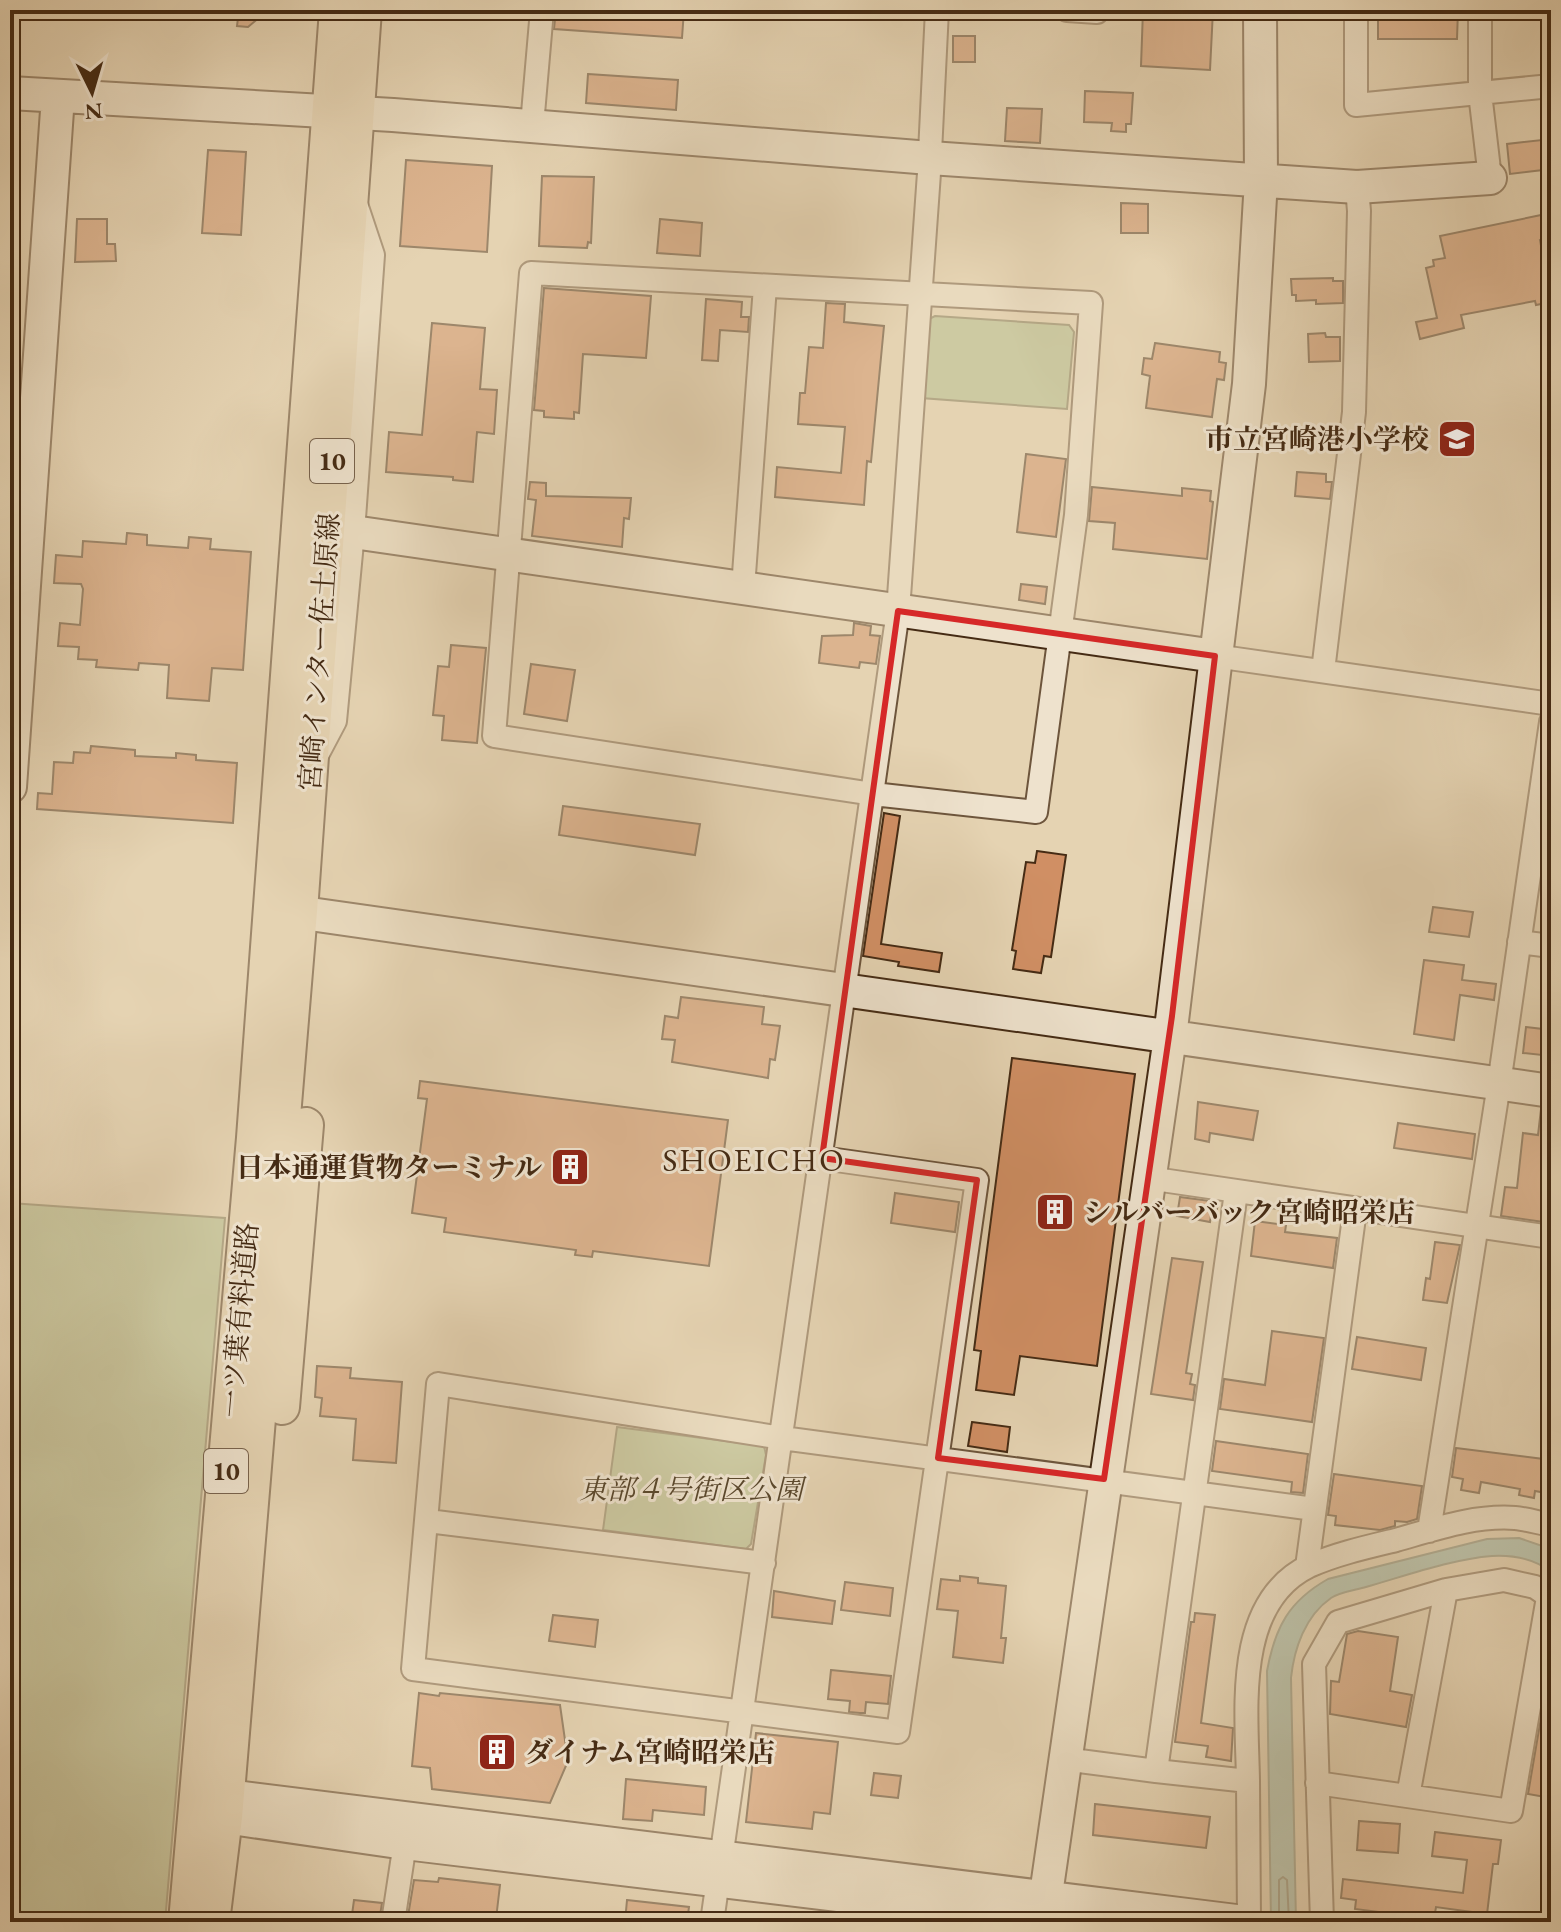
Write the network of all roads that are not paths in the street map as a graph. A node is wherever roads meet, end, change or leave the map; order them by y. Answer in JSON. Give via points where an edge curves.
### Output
{"nodes":[{"id":1,"x":337,"y":10,"type":"edge"},
{"id":2,"x":364,"y":10,"type":"edge"},
{"id":3,"x":542,"y":10,"type":"edge"},
{"id":4,"x":937,"y":10,"type":"edge"},
{"id":5,"x":1067,"y":10,"type":"edge"},
{"id":6,"x":1097,"y":10,"type":"edge"},
{"id":7,"x":1260,"y":10,"type":"edge"},
{"id":8,"x":1356,"y":10,"type":"edge"},
{"id":9,"x":1480,"y":10,"type":"edge"},
{"id":10,"x":1551,"y":86,"type":"edge"},
{"id":11,"x":10,"y":93,"type":"edge"},
{"id":12,"x":1480,"y":93,"type":"junction"},
{"id":13,"x":58,"y":96,"type":"junction"},
{"id":14,"x":344,"y":112,"type":"junction"},
{"id":15,"x":532,"y":125,"type":"junction"},
{"id":16,"x":930,"y":158,"type":"junction"},
{"id":17,"x":1490,"y":178,"type":"joint"},
{"id":18,"x":1261,"y":180,"type":"junction"},
{"id":19,"x":1357,"y":187,"type":"junction"},
{"id":20,"x":351,"y":192,"type":"junction"},
{"id":21,"x":765,"y":286,"type":"junction"},
{"id":22,"x":920,"y":294,"type":"junction"},
{"id":23,"x":353,"y":532,"type":"junction"},
{"id":24,"x":510,"y":555,"type":"junction"},
{"id":25,"x":17,"y":586,"type":"edge"},
{"id":26,"x":743,"y":588,"type":"junction"},
{"id":27,"x":898,"y":611,"type":"junction"},
{"id":28,"x":1061,"y":634,"type":"junction"},
{"id":29,"x":1215,"y":656,"type":"junction"},
{"id":30,"x":1323,"y":671,"type":"junction"},
{"id":31,"x":13,"y":692,"type":"edge"},
{"id":32,"x":1551,"y":704,"type":"edge"},
{"id":33,"x":1551,"y":722,"type":"edge"},
{"id":34,"x":311,"y":768,"type":"junction"},
{"id":35,"x":10,"y":773,"type":"edge"},
{"id":36,"x":10,"y":787,"type":"edge"},
{"id":37,"x":873,"y":794,"type":"junction"},
{"id":38,"x":286,"y":910,"type":"junction"},
{"id":39,"x":1519,"y":942,"type":"junction"},
{"id":40,"x":1551,"y":946,"type":"edge"},
{"id":41,"x":845,"y":989,"type":"junction"},
{"id":42,"x":1170,"y":1037,"type":"junction"},
{"id":43,"x":1499,"y":1084,"type":"junction"},
{"id":44,"x":1551,"y":1091,"type":"edge"},
{"id":45,"x":822,"y":1158,"type":"junction"},
{"id":46,"x":1148,"y":1178,"type":"junction"},
{"id":47,"x":1236,"y":1192,"type":"junction"},
{"id":48,"x":1355,"y":1210,"type":"junction"},
{"id":49,"x":1475,"y":1225,"type":"junction"},
{"id":50,"x":1551,"y":1237,"type":"edge"},
{"id":51,"x":782,"y":1438,"type":"junction"},
{"id":52,"x":938,"y":1458,"type":"junction"},
{"id":53,"x":1104,"y":1479,"type":"junction"},
{"id":54,"x":1195,"y":1493,"type":"junction"},
{"id":55,"x":1314,"y":1509,"type":"junction"},
{"id":56,"x":428,"y":1521,"type":"junction"},
{"id":57,"x":1551,"y":1525,"type":"edge"},
{"id":58,"x":1429,"y":1531,"type":"junction"},
{"id":59,"x":764,"y":1563,"type":"junction"},
{"id":60,"x":1307,"y":1567,"type":"junction"},
{"id":61,"x":1446,"y":1590,"type":"junction"},
{"id":62,"x":1549,"y":1598,"type":"edge"},
{"id":63,"x":742,"y":1711,"type":"junction"},
{"id":64,"x":1064,"y":1759,"type":"junction"},
{"id":65,"x":1156,"y":1771,"type":"junction"},
{"id":66,"x":1248,"y":1781,"type":"junction"},
{"id":67,"x":1317,"y":1783,"type":"junction"},
{"id":68,"x":1408,"y":1796,"type":"junction"},
{"id":69,"x":216,"y":1806,"type":"junction"},
{"id":70,"x":405,"y":1843,"type":"junction"},
{"id":71,"x":718,"y":1869,"type":"junction"},
{"id":72,"x":218,"y":1912,"type":"edge"},
{"id":73,"x":1048,"y":1915,"type":"edge"},
{"id":74,"x":186,"y":1922,"type":"edge"},
{"id":75,"x":393,"y":1922,"type":"edge"},
{"id":76,"x":712,"y":1922,"type":"edge"},
{"id":77,"x":1247,"y":1922,"type":"edge"},
{"id":78,"x":1322,"y":1922,"type":"edge"}],
"edges":[{"from":1,"to":14,"type":"main road","name":"宮崎インター佐土原線","number":"10"},
{"from":2,"to":14,"type":"main road","name":"宮崎インター佐土原線","number":"10"},
{"from":3,"to":15,"type":"street"},
{"from":4,"to":16,"type":"street"},
{"from":5,"to":6,"type":"street"},
{"from":7,"to":18,"type":"street"},
{"from":8,"to":12,"type":"street","via":[[1356,105]]},
{"from":9,"to":12,"type":"street"},
{"from":10,"to":12,"type":"street"},
{"from":11,"to":13,"type":"street"},
{"from":12,"to":17,"type":"street"},
{"from":13,"to":14,"type":"street"},
{"from":13,"to":25,"type":"street"},
{"from":14,"to":15,"type":"street"},
{"from":14,"to":20,"type":"main road","name":"宮崎インター佐土原線","number":"10"},
{"from":14,"to":38,"type":"main road","name":"宮崎インター佐土原線","number":"10"},
{"from":15,"to":16,"type":"street"},
{"from":16,"to":18,"type":"street"},
{"from":16,"to":22,"type":"street"},
{"from":17,"to":19,"type":"street"},
{"from":18,"to":19,"type":"street"},
{"from":18,"to":29,"type":"street","via":[[1249,384]]},
{"from":19,"to":30,"type":"street","via":[[1354,412]]},
{"from":20,"to":23,"type":"street","via":[[373,255]]},
{"from":20,"to":34,"type":"main road","name":"宮崎インター佐土原線","number":"10"},
{"from":21,"to":22,"type":"street"},
{"from":21,"to":24,"type":"street","via":[[531,273]]},
{"from":21,"to":26,"type":"street"},
{"from":22,"to":27,"type":"street"},
{"from":22,"to":28,"type":"street","via":[[1091,303],[1076,515]]},
{"from":23,"to":24,"type":"street"},
{"from":23,"to":34,"type":"street","via":[[335,721]]},
{"from":24,"to":26,"type":"street"},
{"from":24,"to":37,"type":"street","via":[[494,736]]},
{"from":25,"to":31,"type":"street"},
{"from":26,"to":27,"type":"street"},
{"from":27,"to":28,"type":"street"},
{"from":27,"to":37,"type":"street"},
{"from":28,"to":29,"type":"street"},
{"from":28,"to":37,"type":"street","via":[[1036,812]]},
{"from":29,"to":30,"type":"street"},
{"from":29,"to":42,"type":"street"},
{"from":30,"to":32,"type":"street"},
{"from":31,"to":35,"type":"street"},
{"from":33,"to":39,"type":"street"},
{"from":34,"to":38,"type":"main road","name":"宮崎インター佐土原線","number":"10"},
{"from":35,"to":36,"type":"street"},
{"from":37,"to":41,"type":"street"},
{"from":38,"to":41,"type":"street"},
{"from":38,"to":69,"type":"main road","name":"一ツ葉有料道路","number":"10"},
{"from":38,"to":69,"type":"main road","name":"一ツ葉有料道路","number":"10","via":[[294,987],[239,1645]]},
{"from":39,"to":40,"type":"street"},
{"from":39,"to":43,"type":"street"},
{"from":41,"to":42,"type":"street"},
{"from":41,"to":45,"type":"street"},
{"from":42,"to":43,"type":"street"},
{"from":42,"to":46,"type":"street"},
{"from":43,"to":44,"type":"street"},
{"from":43,"to":49,"type":"street"},
{"from":45,"to":51,"type":"street"},
{"from":45,"to":52,"type":"street","via":[[977,1180]]},
{"from":46,"to":47,"type":"street"},
{"from":46,"to":53,"type":"street"},
{"from":47,"to":48,"type":"street"},
{"from":47,"to":54,"type":"street"},
{"from":48,"to":49,"type":"street"},
{"from":48,"to":55,"type":"street"},
{"from":49,"to":50,"type":"street"},
{"from":49,"to":58,"type":"street"},
{"from":51,"to":52,"type":"street"},
{"from":51,"to":56,"type":"street","via":[[438,1384]]},
{"from":51,"to":59,"type":"street"},
{"from":52,"to":53,"type":"street"},
{"from":52,"to":63,"type":"street","via":[[898,1732]]},
{"from":53,"to":54,"type":"street"},
{"from":53,"to":64,"type":"street"},
{"from":54,"to":55,"type":"street"},
{"from":54,"to":65,"type":"street"},
{"from":55,"to":60,"type":"street"},
{"from":56,"to":59,"type":"street"},
{"from":56,"to":63,"type":"street","via":[[413,1669]]},
{"from":57,"to":58,"type":"street","via":[[1515,1518],[1472,1520]]},
{"from":58,"to":60,"type":"street"},
{"from":59,"to":63,"type":"street"},
{"from":60,"to":66,"type":"street","via":[[1282,1584],[1256,1629],[1247,1681]]},
{"from":61,"to":62,"type":"street","via":[[1504,1580],[1535,1587]]},
{"from":61,"to":67,"type":"street","via":[[1338,1622],[1314,1664]]},
{"from":61,"to":68,"type":"street"},
{"from":62,"to":68,"type":"street","via":[[1511,1811]]},
{"from":63,"to":71,"type":"street"},
{"from":64,"to":65,"type":"street"},
{"from":64,"to":73,"type":"street"},
{"from":65,"to":66,"type":"street"},
{"from":66,"to":77,"type":"street"},
{"from":67,"to":68,"type":"street"},
{"from":67,"to":78,"type":"street"},
{"from":69,"to":70,"type":"street"},
{"from":69,"to":71,"type":"street"},
{"from":69,"to":72,"type":"main road","name":"一ツ葉有料道路","number":"10"},
{"from":69,"to":74,"type":"main road","name":"一ツ葉有料道路","number":"10"},
{"from":70,"to":71,"type":"street"},
{"from":70,"to":75,"type":"street"},
{"from":71,"to":73,"type":"street"},
{"from":71,"to":76,"type":"street"},
{"from":73,"to":77,"type":"street"}]}
